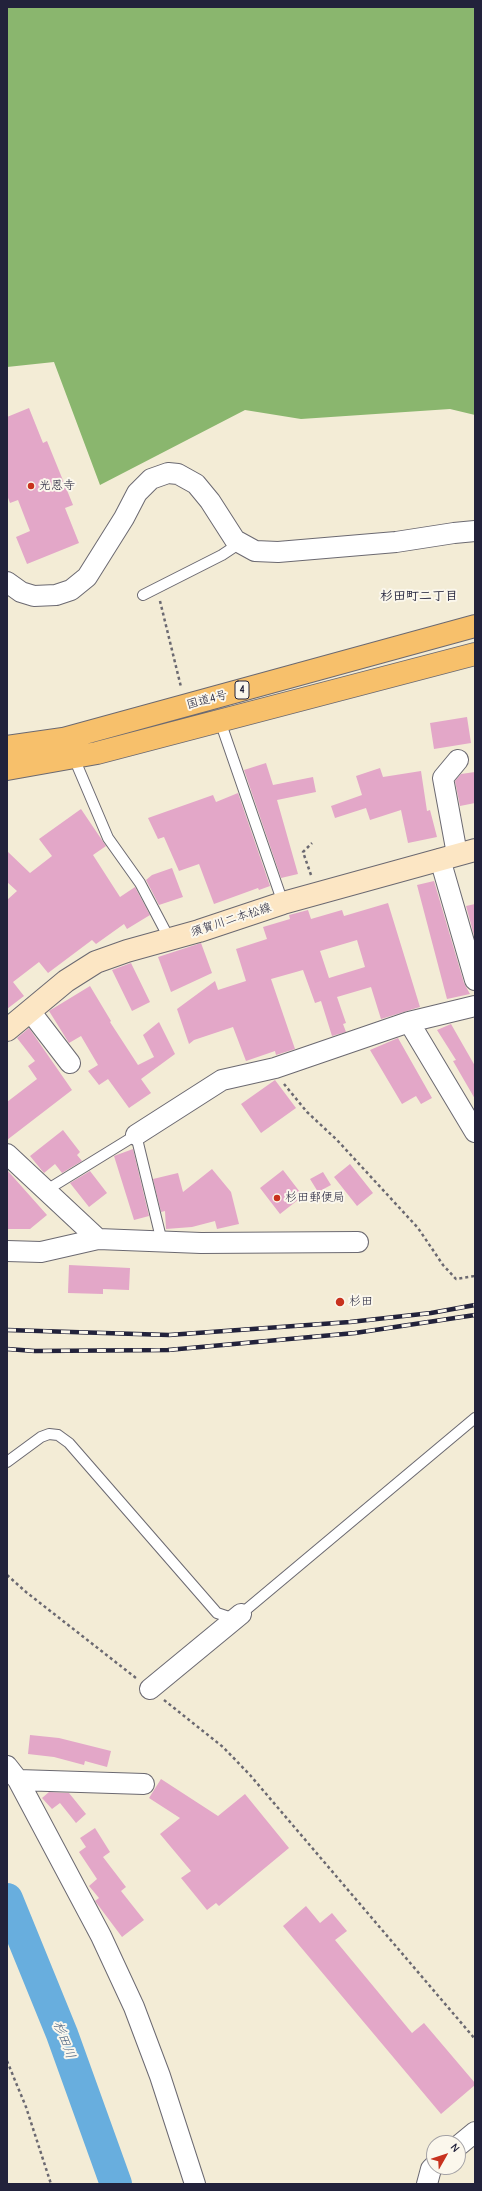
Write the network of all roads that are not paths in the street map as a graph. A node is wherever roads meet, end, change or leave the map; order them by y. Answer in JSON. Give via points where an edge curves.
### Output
{"nodes":[{"id":1,"x":475,"y":531,"type":"edge"},
{"id":2,"x":240,"y":543,"type":"junction"},
{"id":3,"x":7,"y":582,"type":"edge"},
{"id":4,"x":143,"y":595,"type":"dead end"},
{"id":5,"x":475,"y":626,"type":"edge"},
{"id":6,"x":475,"y":654,"type":"edge"},
{"id":7,"x":220,"y":721,"type":"junction"},
{"id":8,"x":7,"y":747,"type":"edge"},
{"id":9,"x":74,"y":758,"type":"junction"},
{"id":10,"x":458,"y":760,"type":"dead end"},
{"id":11,"x":7,"y":769,"type":"edge"},
{"id":12,"x":458,"y":855,"type":"edge"},
{"id":13,"x":283,"y":903,"type":"junction"},
{"id":14,"x":169,"y":938,"type":"junction"},
{"id":15,"x":475,"y":980,"type":"edge"},
{"id":16,"x":475,"y":1006,"type":"edge"},
{"id":17,"x":30,"y":1011,"type":"junction"},
{"id":18,"x":408,"y":1022,"type":"junction"},
{"id":19,"x":7,"y":1030,"type":"edge"},
{"id":20,"x":70,"y":1063,"type":"dead end"},
{"id":21,"x":475,"y":1132,"type":"edge"},
{"id":22,"x":136,"y":1136,"type":"junction"},
{"id":23,"x":7,"y":1154,"type":"edge"},
{"id":24,"x":45,"y":1191,"type":"junction"},
{"id":25,"x":98,"y":1239,"type":"junction"},
{"id":26,"x":162,"y":1242,"type":"junction"},
{"id":27,"x":358,"y":1242,"type":"dead end"},
{"id":28,"x":7,"y":1252,"type":"edge"},
{"id":29,"x":475,"y":1418,"type":"edge"},
{"id":30,"x":7,"y":1462,"type":"edge"},
{"id":31,"x":240,"y":1614,"type":"junction"},
{"id":32,"x":150,"y":1689,"type":"road end"},
{"id":33,"x":13,"y":1773,"type":"edge"},
{"id":34,"x":144,"y":1784,"type":"dead end"},
{"id":35,"x":475,"y":2132,"type":"edge"},
{"id":36,"x":466,"y":2139,"type":"edge"},
{"id":37,"x":196,"y":2184,"type":"edge"}],
"edges":[{"from":1,"to":2,"type":"street","via":[[396,542],[278,552],[255,551]]},
{"from":2,"to":3,"type":"street","via":[[235,540],[196,484],[178,474],[168,473],[151,479],[137,493],[87,577],[71,590],[56,596],[34,596],[21,592]]},
{"from":2,"to":4,"type":"lane","via":[[222,555]]},
{"from":5,"to":8,"type":"highway","name":"国道4号","number":"4","via":[[63,740]]},
{"from":6,"to":7,"type":"highway","name":"国道4号","number":"4"},
{"from":7,"to":9,"type":"highway","name":"国道4号","number":"4"},
{"from":7,"to":13,"type":"lane"},
{"from":9,"to":11,"type":"highway","name":"国道4号","number":"4"},
{"from":9,"to":14,"type":"lane","via":[[108,838],[140,883]]},
{"from":10,"to":12,"type":"street","via":[[443,778]]},
{"from":12,"to":13,"type":"main road","name":"須賀川二本松線"},
{"from":12,"to":15,"type":"street"},
{"from":13,"to":14,"type":"main road","name":"須賀川二本松線","via":[[199,932]]},
{"from":14,"to":17,"type":"main road","name":"須賀川二本松線","via":[[96,962],[66,980]]},
{"from":16,"to":18,"type":"street"},
{"from":17,"to":19,"type":"main road","name":"須賀川二本松線"},
{"from":17,"to":20,"type":"street"},
{"from":18,"to":21,"type":"street"},
{"from":18,"to":22,"type":"street","via":[[275,1068],[222,1080]]},
{"from":22,"to":24,"type":"lane"},
{"from":22,"to":26,"type":"lane"},
{"from":23,"to":24,"type":"street"},
{"from":24,"to":25,"type":"street"},
{"from":25,"to":26,"type":"street"},
{"from":25,"to":28,"type":"street","via":[[41,1252]]},
{"from":26,"to":27,"type":"street"},
{"from":29,"to":31,"type":"lane"},
{"from":30,"to":31,"type":"lane","via":[[49,1434],[58,1435],[69,1442],[217,1613],[229,1617]]},
{"from":31,"to":32,"type":"street"},
{"from":33,"to":34,"type":"street"},
{"from":33,"to":37,"type":"street","via":[[101,1936],[134,2007]]},
{"from":35,"to":36,"type":"street"}]}
